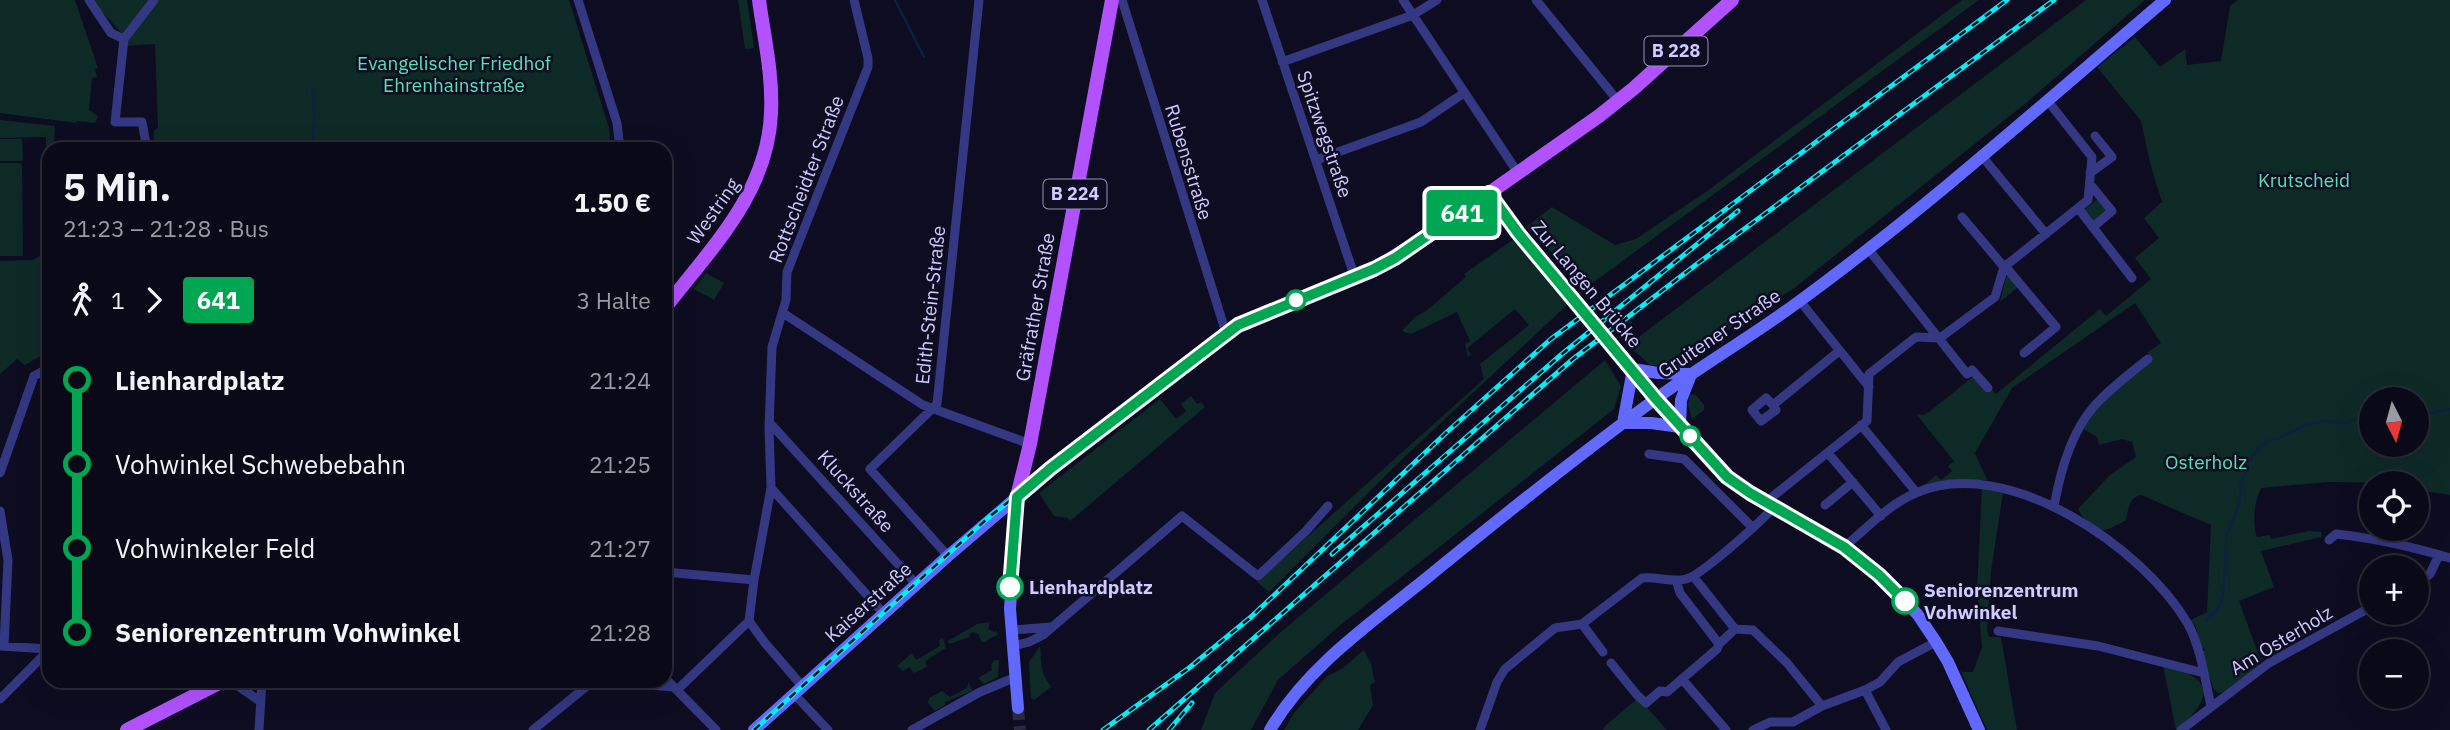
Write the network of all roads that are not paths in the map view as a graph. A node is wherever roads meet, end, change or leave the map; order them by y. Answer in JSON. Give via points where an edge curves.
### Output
{"nodes":[{"id":1,"x":89,"y":0,"type":"edge"},
{"id":2,"x":154,"y":0,"type":"edge"},
{"id":3,"x":578,"y":0,"type":"edge"},
{"id":4,"x":760,"y":0,"type":"edge"},
{"id":5,"x":854,"y":0,"type":"edge"},
{"id":6,"x":979,"y":0,"type":"edge"},
{"id":7,"x":1111,"y":0,"type":"edge"},
{"id":8,"x":1122,"y":0,"type":"edge"},
{"id":9,"x":1262,"y":0,"type":"edge"},
{"id":10,"x":1403,"y":0,"type":"edge"},
{"id":11,"x":1437,"y":0,"type":"edge"},
{"id":12,"x":1536,"y":0,"type":"edge"},
{"id":13,"x":1732,"y":0,"type":"edge"},
{"id":14,"x":2165,"y":0,"type":"edge"},
{"id":15,"x":1413,"y":15,"type":"junction"},
{"id":16,"x":124,"y":39,"type":"junction"},
{"id":17,"x":1282,"y":62,"type":"junction"},
{"id":18,"x":1464,"y":93,"type":"junction"},
{"id":19,"x":2047,"y":100,"type":"junction"},
{"id":20,"x":1618,"y":101,"type":"junction"},
{"id":21,"x":2095,"y":136,"type":"dead end"},
{"id":22,"x":146,"y":142,"type":"edge"},
{"id":23,"x":619,"y":142,"type":"edge"},
{"id":24,"x":1981,"y":155,"type":"junction"},
{"id":25,"x":1316,"y":160,"type":"junction"},
{"id":26,"x":1518,"y":173,"type":"junction"},
{"id":27,"x":2090,"y":173,"type":"junction"},
{"id":28,"x":2090,"y":184,"type":"junction"},
{"id":29,"x":1489,"y":193,"type":"junction"},
{"id":30,"x":2078,"y":208,"type":"junction"},
{"id":31,"x":1962,"y":217,"type":"dead end"},
{"id":32,"x":2093,"y":227,"type":"junction"},
{"id":33,"x":2046,"y":234,"type":"junction"},
{"id":34,"x":1869,"y":250,"type":"junction"},
{"id":35,"x":2005,"y":267,"type":"junction"},
{"id":36,"x":1355,"y":278,"type":"junction"},
{"id":37,"x":2132,"y":278,"type":"dead end"},
{"id":38,"x":672,"y":299,"type":"edge"},
{"id":39,"x":1800,"y":301,"type":"junction"},
{"id":40,"x":783,"y":313,"type":"junction"},
{"id":41,"x":1226,"y":333,"type":"junction"},
{"id":42,"x":1940,"y":338,"type":"junction"},
{"id":43,"x":1838,"y":352,"type":"junction"},
{"id":44,"x":2024,"y":353,"type":"dead end"},
{"id":45,"x":2148,"y":359,"type":"dead end"},
{"id":46,"x":1633,"y":369,"type":"junction"},
{"id":47,"x":42,"y":372,"type":"edge"},
{"id":48,"x":1691,"y":374,"type":"junction"},
{"id":49,"x":1869,"y":387,"type":"junction"},
{"id":50,"x":1988,"y":388,"type":"dead end"},
{"id":51,"x":1656,"y":399,"type":"junction"},
{"id":52,"x":1773,"y":405,"type":"dead end"},
{"id":53,"x":933,"y":407,"type":"junction"},
{"id":54,"x":769,"y":422,"type":"junction"},
{"id":55,"x":1623,"y":424,"type":"junction"},
{"id":56,"x":1861,"y":425,"type":"junction"},
{"id":57,"x":1681,"y":427,"type":"junction"},
{"id":58,"x":1030,"y":444,"type":"junction"},
{"id":59,"x":1828,"y":453,"type":"junction"},
{"id":60,"x":1649,"y":454,"type":"dead end"},
{"id":61,"x":0,"y":473,"type":"edge"},
{"id":62,"x":1853,"y":482,"type":"junction"},
{"id":63,"x":771,"y":488,"type":"junction"},
{"id":64,"x":1916,"y":492,"type":"junction"},
{"id":65,"x":1017,"y":496,"type":"junction"},
{"id":66,"x":1770,"y":504,"type":"junction"},
{"id":67,"x":1825,"y":505,"type":"dead end"},
{"id":68,"x":1328,"y":506,"type":"dead end"},
{"id":69,"x":2054,"y":506,"type":"junction"},
{"id":70,"x":0,"y":510,"type":"edge"},
{"id":71,"x":1881,"y":516,"type":"junction"},
{"id":72,"x":1753,"y":528,"type":"junction"},
{"id":73,"x":2329,"y":540,"type":"dead end"},
{"id":74,"x":1844,"y":547,"type":"junction"},
{"id":75,"x":2439,"y":555,"type":"junction"},
{"id":76,"x":948,"y":556,"type":"junction"},
{"id":77,"x":2450,"y":558,"type":"edge"},
{"id":78,"x":672,"y":573,"type":"edge"},
{"id":79,"x":2429,"y":574,"type":"edge"},
{"id":80,"x":1693,"y":576,"type":"junction"},
{"id":81,"x":754,"y":580,"type":"junction"},
{"id":82,"x":1676,"y":580,"type":"junction"},
{"id":83,"x":916,"y":584,"type":"junction"},
{"id":84,"x":884,"y":614,"type":"junction"},
{"id":85,"x":2359,"y":614,"type":"edge"},
{"id":86,"x":750,"y":621,"type":"junction"},
{"id":87,"x":1581,"y":624,"type":"junction"},
{"id":88,"x":1050,"y":627,"type":"junction"},
{"id":89,"x":1735,"y":629,"type":"junction"},
{"id":90,"x":1012,"y":630,"type":"junction"},
{"id":91,"x":1998,"y":631,"type":"dead end"},
{"id":92,"x":1936,"y":642,"type":"junction"},
{"id":93,"x":1719,"y":644,"type":"junction"},
{"id":94,"x":2,"y":646,"type":"edge"},
{"id":95,"x":1013,"y":646,"type":"junction"},
{"id":96,"x":42,"y":649,"type":"edge"},
{"id":97,"x":1603,"y":652,"type":"dead end"},
{"id":98,"x":42,"y":657,"type":"edge"},
{"id":99,"x":1611,"y":663,"type":"dead end"},
{"id":100,"x":2203,"y":673,"type":"junction"},
{"id":101,"x":1016,"y":677,"type":"junction"},
{"id":102,"x":1682,"y":679,"type":"junction"},
{"id":103,"x":672,"y":685,"type":"edge"},
{"id":104,"x":209,"y":688,"type":"edge"},
{"id":105,"x":241,"y":688,"type":"edge"},
{"id":106,"x":262,"y":688,"type":"edge"},
{"id":107,"x":584,"y":688,"type":"edge"},
{"id":108,"x":672,"y":688,"type":"edge"},
{"id":109,"x":675,"y":688,"type":"junction"},
{"id":110,"x":1865,"y":690,"type":"junction"},
{"id":111,"x":799,"y":691,"type":"junction"},
{"id":112,"x":0,"y":699,"type":"edge"},
{"id":113,"x":261,"y":702,"type":"junction"},
{"id":114,"x":1822,"y":706,"type":"junction"},
{"id":115,"x":2211,"y":706,"type":"junction"},
{"id":116,"x":1018,"y":708,"type":"tunnel mouth"},
{"id":117,"x":824,"y":727,"type":"edge"},
{"id":118,"x":1781,"y":727,"type":"edge"},
{"id":119,"x":127,"y":730,"type":"edge"},
{"id":120,"x":258,"y":730,"type":"edge"},
{"id":121,"x":533,"y":730,"type":"edge"},
{"id":122,"x":716,"y":730,"type":"edge"},
{"id":123,"x":754,"y":730,"type":"edge"},
{"id":124,"x":912,"y":730,"type":"edge"},
{"id":125,"x":1270,"y":730,"type":"edge"},
{"id":126,"x":1479,"y":730,"type":"edge"},
{"id":127,"x":1726,"y":730,"type":"edge"},
{"id":128,"x":1753,"y":730,"type":"edge"},
{"id":129,"x":1886,"y":730,"type":"edge"},
{"id":130,"x":1979,"y":730,"type":"edge"},
{"id":131,"x":2181,"y":730,"type":"edge"}],
"edges":[{"from":1,"to":16,"type":"street","via":[[111,33]]},
{"from":2,"to":16,"type":"street"},
{"from":3,"to":23,"type":"street"},
{"from":4,"to":38,"type":"main road","name":"Westring","via":[[771,111],[768,145],[736,218]]},
{"from":5,"to":40,"type":"street","name":"Rottscheidter Straße","via":[[868,67],[788,272]]},
{"from":6,"to":53,"type":"street","name":"Edith-Stein-Straße","via":[[937,404]]},
{"from":7,"to":58,"type":"main road","name":"Gräfrather Straße","number":"B 224"},
{"from":8,"to":41,"type":"street","name":"Rubensstraße"},
{"from":9,"to":17,"type":"street","name":"Spitzwegstraße"},
{"from":10,"to":15,"type":"street"},
{"from":11,"to":15,"type":"street"},
{"from":12,"to":20,"type":"street"},
{"from":13,"to":20,"type":"main road","number":"B 228"},
{"from":14,"to":19,"type":"main road","name":"Gruitener Straße"},
{"from":15,"to":17,"type":"street"},
{"from":15,"to":18,"type":"street"},
{"from":16,"to":22,"type":"street","via":[[115,122],[142,122]]},
{"from":17,"to":25,"type":"street","name":"Spitzwegstraße"},
{"from":18,"to":25,"type":"street","via":[[1421,122]]},
{"from":18,"to":26,"type":"street"},
{"from":19,"to":24,"type":"main road","name":"Gruitener Straße"},
{"from":19,"to":27,"type":"street","via":[[2092,157]]},
{"from":20,"to":26,"type":"main road","number":"B 228"},
{"from":21,"to":27,"type":"street","via":[[2112,157]]},
{"from":24,"to":33,"type":"street"},
{"from":24,"to":34,"type":"main road","name":"Gruitener Straße"},
{"from":25,"to":36,"type":"street","name":"Spitzwegstraße"},
{"from":26,"to":29,"type":"main road","number":"B 228"},
{"from":27,"to":28,"type":"street"},
{"from":28,"to":30,"type":"street","via":[[2088,200]]},
{"from":28,"to":32,"type":"street","via":[[2112,211]]},
{"from":29,"to":36,"type":"main road","number":"B 228","via":[[1395,258]]},
{"from":29,"to":46,"type":"main road","name":"Zur Langen Brücke","bridge":true},
{"from":30,"to":32,"type":"street"},
{"from":30,"to":33,"type":"street"},
{"from":31,"to":35,"type":"street"},
{"from":32,"to":37,"type":"street"},
{"from":33,"to":35,"type":"street"},
{"from":34,"to":39,"type":"main road","name":"Gruitener Straße"},
{"from":34,"to":42,"type":"street"},
{"from":35,"to":42,"type":"street","via":[[1995,297]]},
{"from":35,"to":44,"type":"street","via":[[2056,327]]},
{"from":36,"to":41,"type":"main road","number":"B 228","via":[[1259,315]]},
{"from":39,"to":43,"type":"street"},
{"from":39,"to":48,"type":"main road","name":"Gruitener Straße"},
{"from":40,"to":53,"type":"street","via":[[883,380]]},
{"from":40,"to":54,"type":"street","name":"Rottscheidter Straße","via":[[772,347]]},
{"from":41,"to":65,"type":"main road","number":"B 228"},
{"from":42,"to":49,"type":"street","via":[[1916,337],[1869,374]]},
{"from":42,"to":50,"type":"street","via":[[1967,374],[1972,370]]},
{"from":43,"to":49,"type":"street"},
{"from":43,"to":52,"type":"street"},
{"from":45,"to":69,"type":"street","via":[[2099,399],[2081,426],[2068,451]]},
{"from":46,"to":48,"type":"main road"},
{"from":46,"to":51,"type":"main road","name":"Zur Langen Brücke"},
{"from":46,"to":55,"type":"main road"},
{"from":47,"to":61,"type":"street","via":[[34,376]]},
{"from":48,"to":51,"type":"main road","name":"Gruitener Straße"},
{"from":48,"to":57,"type":"main road","via":[[1681,400]]},
{"from":49,"to":56,"type":"street","via":[[1867,421]]},
{"from":51,"to":55,"type":"main road","name":"Gruitener Straße"},
{"from":51,"to":57,"type":"main road","name":"Zur Langen Brücke"},
{"from":53,"to":58,"type":"street"},
{"from":53,"to":76,"type":"street","name":"Edith-Stein-Straße","via":[[870,469]]},
{"from":54,"to":63,"type":"street","name":"Rottscheidter Straße"},
{"from":54,"to":83,"type":"street","name":"Kluckstraße"},
{"from":55,"to":57,"type":"main road"},
{"from":55,"to":125,"type":"main road","name":"Gruitener Straße","via":[[1357,635],[1288,701]]},
{"from":56,"to":59,"type":"street"},
{"from":56,"to":64,"type":"street"},
{"from":57,"to":66,"type":"main road","via":[[1727,477]]},
{"from":58,"to":65,"type":"main road","name":"Gräfrather Straße"},
{"from":59,"to":62,"type":"street"},
{"from":59,"to":66,"type":"street"},
{"from":60,"to":72,"type":"street","via":[[1684,459]]},
{"from":62,"to":67,"type":"street"},
{"from":62,"to":71,"type":"street"},
{"from":63,"to":81,"type":"street","name":"Rottscheidter Straße"},
{"from":63,"to":84,"type":"street"},
{"from":64,"to":69,"type":"street","name":"Am Osterholz","via":[[1987,484]]},
{"from":64,"to":71,"type":"street"},
{"from":65,"to":76,"type":"main road","name":"Kaiserstraße","number":"B 228"},
{"from":65,"to":90,"type":"main road","via":[[1010,584]]},
{"from":66,"to":72,"type":"street","via":[[1765,519]]},
{"from":66,"to":74,"type":"main road"},
{"from":68,"to":88,"type":"street","via":[[1258,576],[1182,516]]},
{"from":69,"to":100,"type":"street","name":"Am Osterholz","via":[[2135,562],[2168,596],[2190,628]]},
{"from":70,"to":94,"type":"street","via":[[8,560]]},
{"from":71,"to":74,"type":"street"},
{"from":72,"to":80,"type":"street"},
{"from":73,"to":75,"type":"street","via":[[2336,534],[2352,536]]},
{"from":74,"to":92,"type":"main road","via":[[1897,592]]},
{"from":75,"to":77,"type":"street"},
{"from":75,"to":79,"type":"street"},
{"from":76,"to":83,"type":"main road","name":"Kaiserstraße","number":"B 228"},
{"from":78,"to":81,"type":"street"},
{"from":80,"to":82,"type":"street"},
{"from":80,"to":89,"type":"street"},
{"from":81,"to":86,"type":"street","name":"Rottscheidter Straße"},
{"from":82,"to":87,"type":"street","via":[[1642,578]]},
{"from":82,"to":93,"type":"street","via":[[1680,593]]},
{"from":83,"to":84,"type":"main road","name":"Kaiserstraße","number":"B 228"},
{"from":84,"to":111,"type":"main road","name":"Kaiserstraße","number":"B 228"},
{"from":85,"to":115,"type":"street","name":"Am Osterholz","via":[[2269,663]]},
{"from":86,"to":109,"type":"street"},
{"from":86,"to":111,"type":"street"},
{"from":87,"to":97,"type":"street"},
{"from":87,"to":126,"type":"street","via":[[1555,628],[1505,668]]},
{"from":88,"to":90,"type":"street"},
{"from":88,"to":95,"type":"street","via":[[1035,640]]},
{"from":89,"to":93,"type":"street"},
{"from":89,"to":114,"type":"street","via":[[1754,630]]},
{"from":90,"to":95,"type":"main road"},
{"from":91,"to":100,"type":"street","name":"Am Osterholz","via":[[2098,646]]},
{"from":92,"to":110,"type":"street","via":[[1898,662],[1880,682]]},
{"from":92,"to":130,"type":"main road"},
{"from":93,"to":102,"type":"street"},
{"from":94,"to":96,"type":"street"},
{"from":95,"to":101,"type":"main road"},
{"from":98,"to":112,"type":"street"},
{"from":99,"to":102,"type":"street","via":[[1646,703]]},
{"from":100,"to":115,"type":"street","name":"Am Osterholz"},
{"from":101,"to":116,"type":"main road"},
{"from":101,"to":124,"type":"street"},
{"from":102,"to":127,"type":"street"},
{"from":103,"to":109,"type":"street"},
{"from":104,"to":119,"type":"main road"},
{"from":105,"to":113,"type":"street"},
{"from":106,"to":113,"type":"street"},
{"from":107,"to":121,"type":"street"},
{"from":108,"to":109,"type":"street"},
{"from":109,"to":122,"type":"street"},
{"from":110,"to":114,"type":"street"},
{"from":110,"to":129,"type":"street"},
{"from":111,"to":117,"type":"street"},
{"from":111,"to":123,"type":"main road","name":"Kaiserstraße","number":"B 228"},
{"from":113,"to":120,"type":"street"},
{"from":114,"to":118,"type":"street"},
{"from":115,"to":131,"type":"street","name":"Am Osterholz"},
{"from":118,"to":128,"type":"street","via":[[1770,722]]}]}
